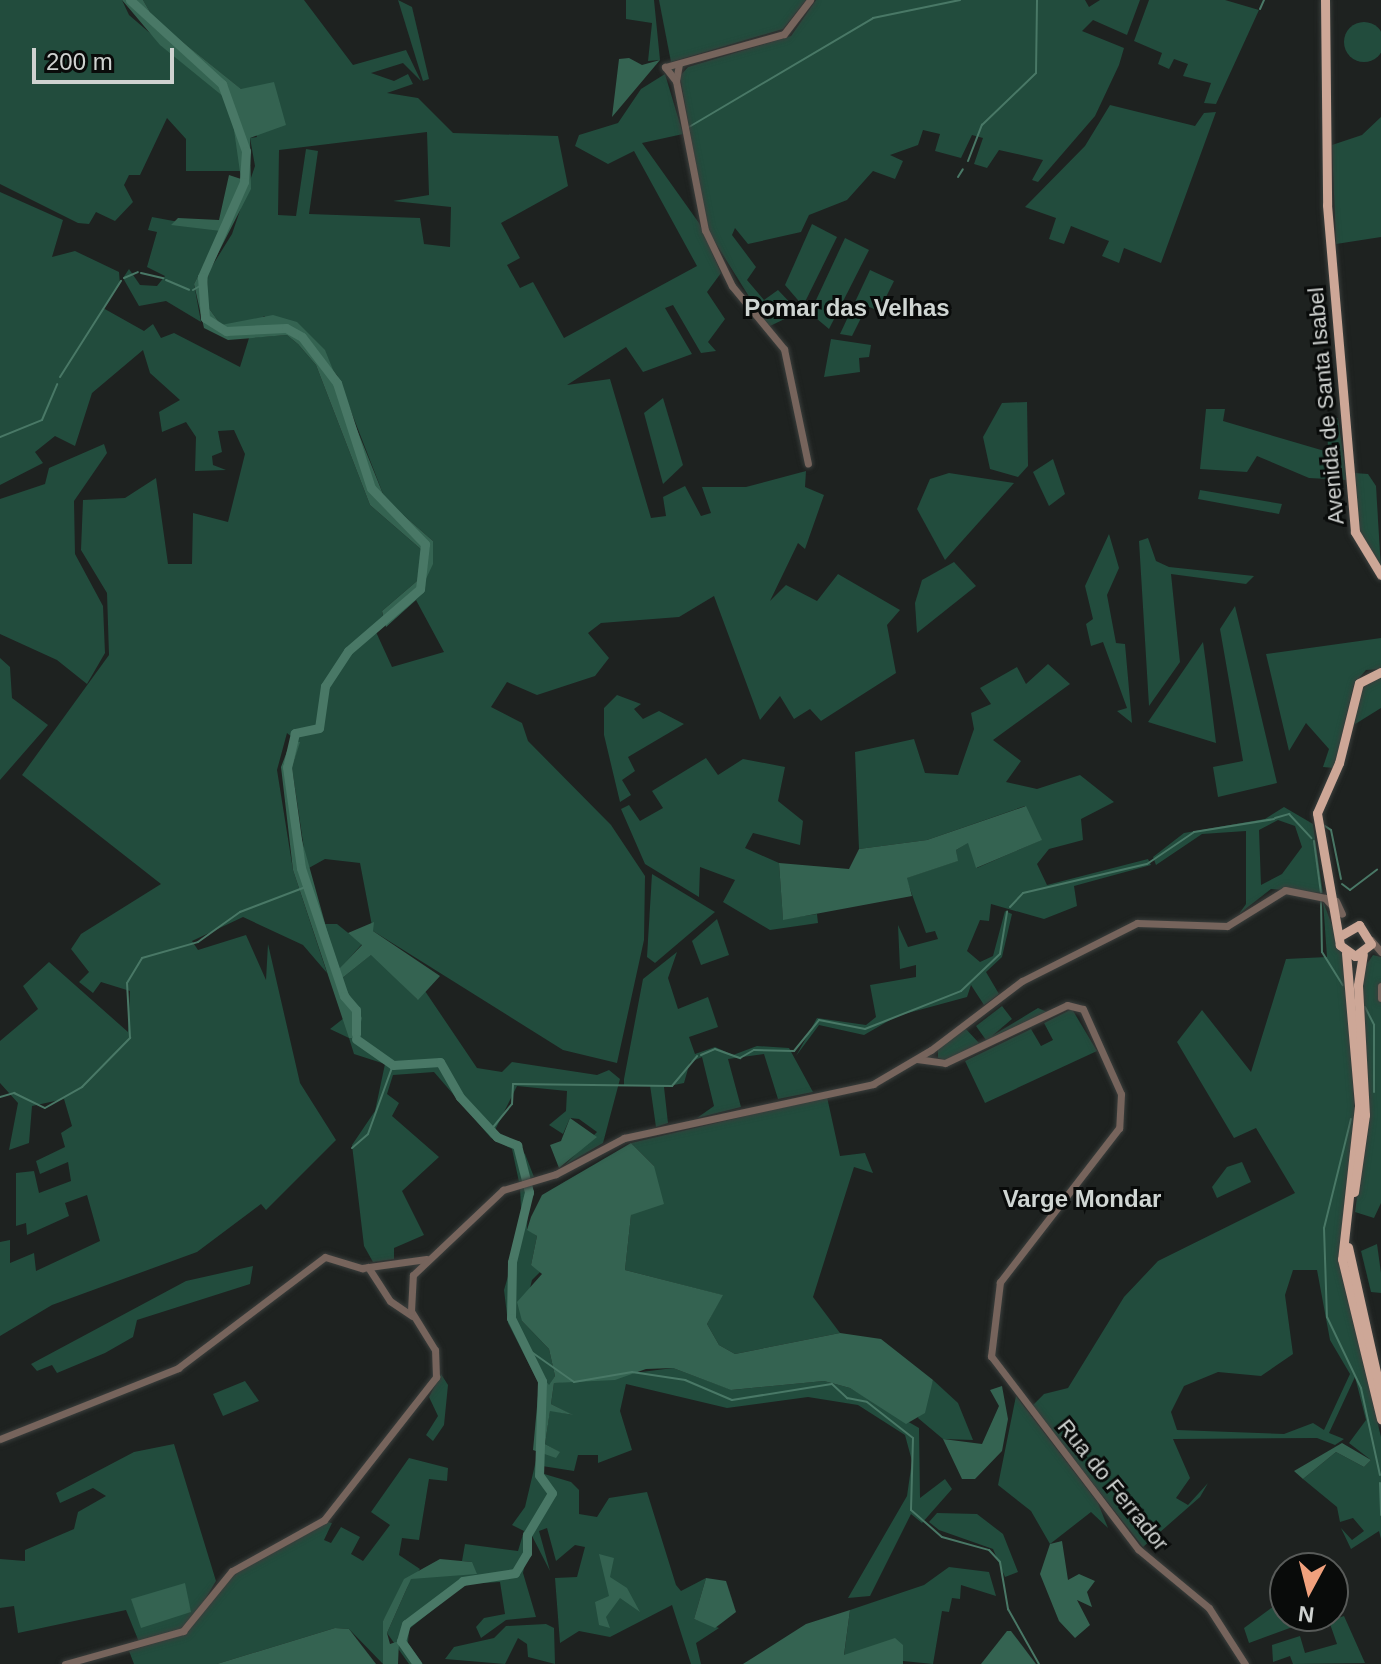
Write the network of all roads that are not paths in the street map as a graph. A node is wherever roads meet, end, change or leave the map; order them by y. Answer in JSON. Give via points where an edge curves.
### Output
{"nodes":[{"id":1,"x":810,"y":0,"type":"edge"},
{"id":2,"x":1325,"y":0,"type":"edge"},
{"id":3,"x":679,"y":64,"type":"junction"},
{"id":4,"x":676,"y":81,"type":"junction"},
{"id":5,"x":808,"y":464,"type":"dead end"},
{"id":6,"x":1381,"y":575,"type":"edge"},
{"id":7,"x":1381,"y":672,"type":"edge"},
{"id":8,"x":1323,"y":856,"type":"junction"},
{"id":9,"x":1330,"y":891,"type":"junction"},
{"id":10,"x":1319,"y":896,"type":"junction"},
{"id":11,"x":1339,"y":915,"type":"junction"},
{"id":12,"x":1355,"y":924,"type":"junction"},
{"id":13,"x":1340,"y":936,"type":"junction"},
{"id":14,"x":1371,"y":940,"type":"junction"},
{"id":15,"x":1381,"y":952,"type":"edge"},
{"id":16,"x":1346,"y":953,"type":"junction"},
{"id":17,"x":1365,"y":953,"type":"junction"},
{"id":18,"x":1381,"y":986,"type":"edge"},
{"id":19,"x":1381,"y":998,"type":"edge"},
{"id":20,"x":930,"y":1055,"type":"junction"},
{"id":21,"x":424,"y":1258,"type":"junction"},
{"id":22,"x":368,"y":1267,"type":"junction"},
{"id":23,"x":414,"y":1317,"type":"junction"},
{"id":24,"x":1381,"y":1395,"type":"edge"},
{"id":25,"x":1381,"y":1419,"type":"edge"},
{"id":26,"x":0,"y":1439,"type":"edge"},
{"id":27,"x":65,"y":1664,"type":"edge"},
{"id":28,"x":1245,"y":1664,"type":"edge"}],
"edges":[{"from":1,"to":3,"type":"street","via":[[784,34]]},
{"from":2,"to":6,"type":"main road","name":"Avenida de Santa Isabel","via":[[1328,227],[1355,532]]},
{"from":3,"to":4,"type":"street"},
{"from":3,"to":4,"type":"street","via":[[665,67]]},
{"from":4,"to":5,"type":"street","via":[[705,230],[732,286],[784,349]]},
{"from":7,"to":8,"type":"main road","via":[[1359,683],[1339,763],[1317,811]]},
{"from":8,"to":9,"type":"main road"},
{"from":8,"to":11,"type":"main road"},
{"from":9,"to":10,"type":"street"},
{"from":9,"to":11,"type":"main road"},
{"from":10,"to":11,"type":"street"},
{"from":10,"to":20,"type":"street","via":[[1277,891],[1227,926],[1137,923],[1022,981]]},
{"from":11,"to":12,"type":"main road"},
{"from":11,"to":13,"type":"main road"},
{"from":12,"to":13,"type":"main road"},
{"from":12,"to":14,"type":"main road"},
{"from":13,"to":16,"type":"main road"},
{"from":14,"to":15,"type":"street"},
{"from":14,"to":17,"type":"main road"},
{"from":15,"to":17,"type":"street"},
{"from":16,"to":17,"type":"main road"},
{"from":16,"to":25,"type":"main road","via":[[1359,1106],[1342,1259]]},
{"from":17,"to":24,"type":"main road","via":[[1358,985],[1365,1115],[1348,1254]]},
{"from":18,"to":19,"type":"street"},
{"from":20,"to":21,"type":"street","via":[[867,1086],[610,1144],[498,1192],[481,1218]]},
{"from":20,"to":28,"type":"street","name":"Rua do Ferrador","via":[[945,1063],[1067,1005],[1081,1007],[1121,1094],[1119,1128],[1000,1282],[991,1356],[1138,1549],[1203,1602]]},
{"from":21,"to":22,"type":"street"},
{"from":21,"to":23,"type":"street","via":[[409,1287]]},
{"from":22,"to":23,"type":"street","via":[[390,1301]]},
{"from":22,"to":26,"type":"street","via":[[328,1257],[178,1368]]},
{"from":23,"to":27,"type":"street","via":[[435,1350],[436,1377],[324,1520],[232,1571],[183,1631]]}]}
